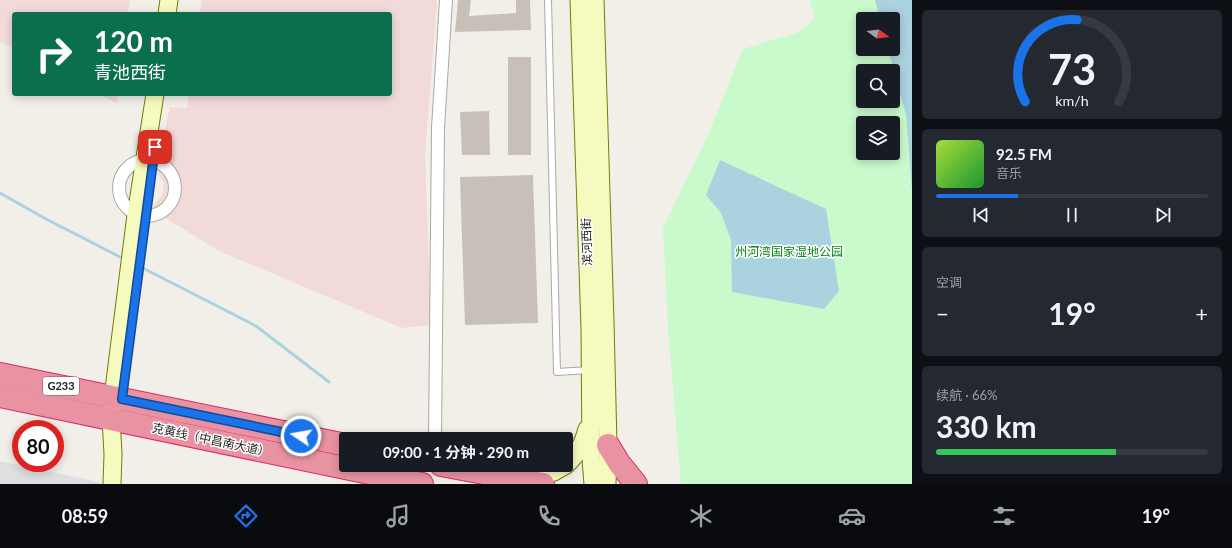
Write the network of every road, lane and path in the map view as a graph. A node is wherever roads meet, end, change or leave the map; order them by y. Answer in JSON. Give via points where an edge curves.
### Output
{"nodes":[{"id":1,"x":169,"y":0,"type":"edge"},
{"id":2,"x":177,"y":0,"type":"edge"},
{"id":3,"x":446,"y":0,"type":"edge"},
{"id":4,"x":548,"y":0,"type":"edge"},
{"id":5,"x":579,"y":0,"type":"edge"},
{"id":6,"x":595,"y":0,"type":"edge"},
{"id":7,"x":166,"y":12,"type":"edge"},
{"id":8,"x":175,"y":12,"type":"edge"},
{"id":9,"x":154,"y":96,"type":"edge"},
{"id":10,"x":163,"y":96,"type":"edge"},
{"id":11,"x":149,"y":160,"type":"junction"},
{"id":12,"x":141,"y":216,"type":"junction"},
{"id":13,"x":591,"y":370,"type":"junction"},
{"id":14,"x":0,"y":374,"type":"edge"},
{"id":15,"x":0,"y":396,"type":"edge"},
{"id":16,"x":117,"y":398,"type":"junction"},
{"id":17,"x":591,"y":415,"type":"junction"},
{"id":18,"x":115,"y":419,"type":"junction"},
{"id":19,"x":435,"y":432,"type":"edge"},
{"id":20,"x":339,"y":444,"type":"edge"},
{"id":21,"x":608,"y":445,"type":"junction"},
{"id":22,"x":573,"y":459,"type":"edge"},
{"id":23,"x":478,"y":472,"type":"edge"},
{"id":24,"x":554,"y":472,"type":"edge"},
{"id":25,"x":535,"y":483,"type":"edge"},
{"id":26,"x":112,"y":484,"type":"edge"},
{"id":27,"x":422,"y":484,"type":"edge"},
{"id":28,"x":593,"y":484,"type":"edge"},
{"id":29,"x":607,"y":484,"type":"edge"},
{"id":30,"x":636,"y":484,"type":"edge"}],
"edges":[{"from":1,"to":7,"type":"main road"},
{"from":2,"to":8,"type":"main road"},
{"from":3,"to":19,"type":"street","via":[[438,128]]},
{"from":4,"to":13,"type":"lane","via":[[557,372]]},
{"from":5,"to":13,"type":"main road","name":"滨河西街"},
{"from":6,"to":21,"type":"main road","name":"滨河西街"},
{"from":9,"to":11,"type":"main road"},
{"from":10,"to":11,"type":"main road"},
{"from":11,"to":12,"type":"main road"},
{"from":11,"to":12,"type":"street","via":[[130,165],[119,180],[121,200],[126,208]]},
{"from":11,"to":12,"type":"street","via":[[158,161],[166,166],[172,173],[176,191],[168,208],[160,214],[152,217]]},
{"from":12,"to":16,"type":"main road"},
{"from":13,"to":17,"type":"main road","name":"滨河西街"},
{"from":14,"to":16,"type":"highway","name":"克黄线（中昌南大道）","number":"G233"},
{"from":15,"to":18,"type":"highway","name":"克黄线（中昌南大道）","number":"G233"},
{"from":16,"to":18,"type":"main road"},
{"from":16,"to":20,"type":"highway","name":"克黄线（中昌南大道）","number":"G233"},
{"from":17,"to":22,"type":"main road","via":[[585,438]]},
{"from":17,"to":28,"type":"main road","name":"滨河西街"},
{"from":18,"to":26,"type":"main road"},
{"from":18,"to":27,"type":"highway","name":"克黄线（中昌南大道）","number":"G233"},
{"from":21,"to":29,"type":"main road","name":"滨河西街"},
{"from":21,"to":30,"type":"highway","via":[[619,464]]},
{"from":23,"to":25,"type":"highway"},
{"from":24,"to":25,"type":"main road"}]}
